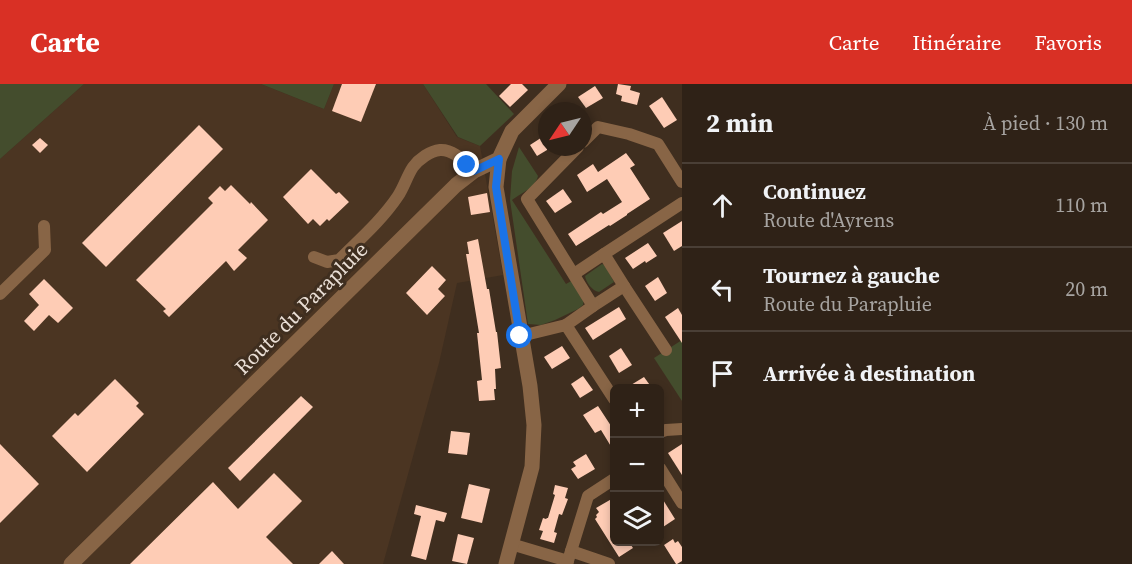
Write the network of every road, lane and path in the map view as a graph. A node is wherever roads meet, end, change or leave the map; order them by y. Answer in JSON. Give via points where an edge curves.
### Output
{"nodes":[{"id":1,"x":560,"y":84,"type":"edge"},
{"id":2,"x":592,"y":133,"type":"edge"},
{"id":3,"x":569,"y":156,"type":"edge"},
{"id":4,"x":499,"y":159,"type":"junction"},
{"id":5,"x":474,"y":171,"type":"junction"},
{"id":6,"x":682,"y":182,"type":"edge"},
{"id":7,"x":682,"y":204,"type":"edge"},
{"id":8,"x":44,"y":226,"type":"dead end"},
{"id":9,"x":604,"y":254,"type":"junction"},
{"id":10,"x":314,"y":257,"type":"dead end"},
{"id":11,"x":574,"y":274,"type":"junction"},
{"id":12,"x":624,"y":285,"type":"junction"},
{"id":13,"x":0,"y":294,"type":"edge"},
{"id":14,"x":594,"y":306,"type":"junction"},
{"id":15,"x":566,"y":325,"type":"junction"},
{"id":16,"x":520,"y":336,"type":"junction"},
{"id":17,"x":666,"y":350,"type":"dead end"},
{"id":18,"x":610,"y":391,"type":"edge"},
{"id":19,"x":682,"y":429,"type":"edge"},
{"id":20,"x":664,"y":431,"type":"edge"},
{"id":21,"x":664,"y":474,"type":"edge"},
{"id":22,"x":610,"y":482,"type":"edge"},
{"id":23,"x":682,"y":503,"type":"edge"},
{"id":24,"x":511,"y":544,"type":"junction"},
{"id":25,"x":569,"y":558,"type":"edge"},
{"id":26,"x":70,"y":564,"type":"edge"},
{"id":27,"x":506,"y":564,"type":"edge"},
{"id":28,"x":609,"y":564,"type":"edge"}],
"edges":[{"from":1,"to":4,"type":"street","via":[[512,131]]},
{"from":2,"to":6,"type":"street","via":[[598,127],[658,144]]},
{"from":3,"to":11,"type":"street","via":[[527,199]]},
{"from":4,"to":5,"type":"street","name":"Route du Parapluie"},
{"from":4,"to":16,"type":"street","via":[[496,187]]},
{"from":5,"to":10,"type":"street","via":[[452,152],[432,152],[413,167],[388,210],[339,260],[327,262]]},
{"from":5,"to":26,"type":"street","name":"Route du Parapluie"},
{"from":7,"to":9,"type":"street"},
{"from":8,"to":13,"type":"street","via":[[45,250]]},
{"from":9,"to":11,"type":"street"},
{"from":9,"to":12,"type":"street"},
{"from":11,"to":14,"type":"street"},
{"from":12,"to":14,"type":"street"},
{"from":12,"to":17,"type":"street"},
{"from":14,"to":15,"type":"street"},
{"from":15,"to":16,"type":"street"},
{"from":15,"to":18,"type":"street"},
{"from":16,"to":24,"type":"street","via":[[534,425],[531,466]]},
{"from":19,"to":20,"type":"street"},
{"from":21,"to":23,"type":"street"},
{"from":22,"to":25,"type":"street","via":[[588,496]]},
{"from":24,"to":25,"type":"street"},
{"from":24,"to":27,"type":"street"},
{"from":25,"to":28,"type":"street"}]}
